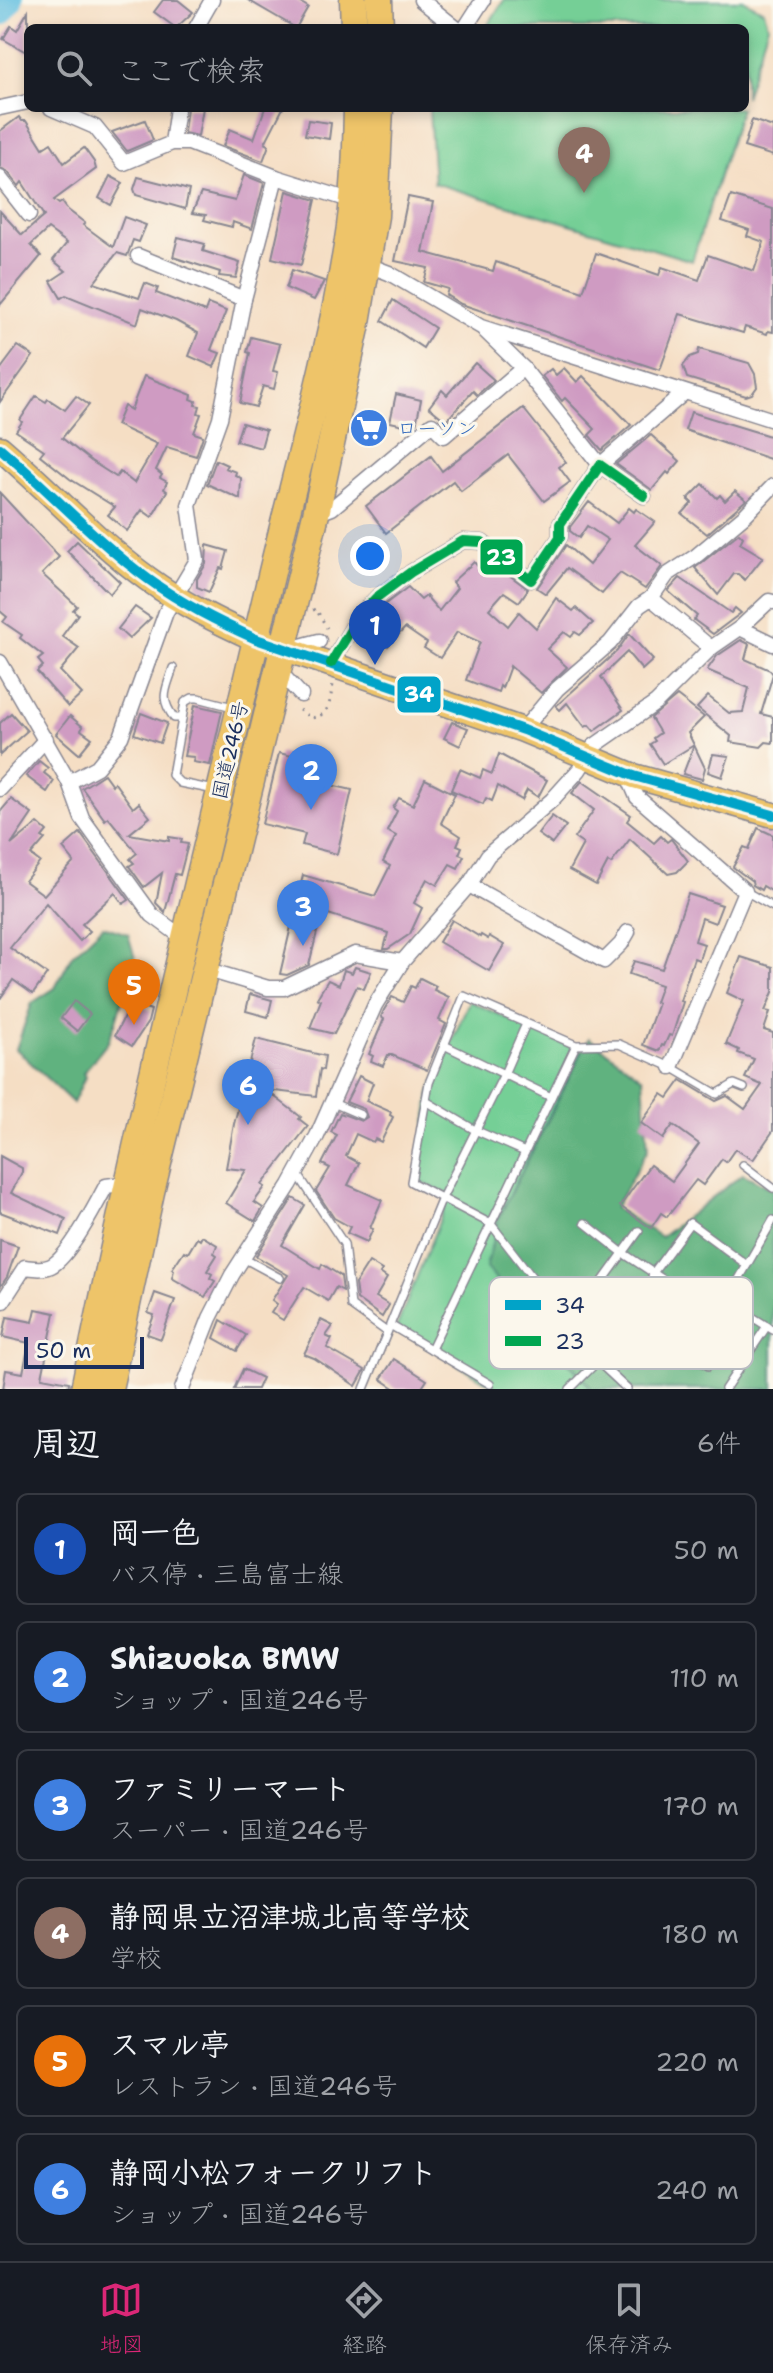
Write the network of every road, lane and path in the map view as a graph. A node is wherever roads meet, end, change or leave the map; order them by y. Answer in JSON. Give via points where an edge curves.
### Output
{"nodes":[{"id":1,"x":212,"y":0,"type":"edge"},
{"id":2,"x":353,"y":0,"type":"edge"},
{"id":3,"x":379,"y":0,"type":"edge"},
{"id":4,"x":421,"y":0,"type":"edge"},
{"id":5,"x":483,"y":0,"type":"edge"},
{"id":6,"x":198,"y":24,"type":"edge"},
{"id":7,"x":354,"y":24,"type":"edge"},
{"id":8,"x":380,"y":24,"type":"edge"},
{"id":9,"x":451,"y":24,"type":"edge"},
{"id":10,"x":468,"y":24,"type":"edge"},
{"id":11,"x":24,"y":103,"type":"edge"},
{"id":12,"x":0,"y":108,"type":"edge"},
{"id":13,"x":60,"y":112,"type":"edge"},
{"id":14,"x":176,"y":112,"type":"edge"},
{"id":15,"x":357,"y":112,"type":"edge"},
{"id":16,"x":380,"y":112,"type":"edge"},
{"id":17,"x":172,"y":143,"type":"junction"},
{"id":18,"x":276,"y":177,"type":"junction"},
{"id":19,"x":0,"y":178,"type":"edge"},
{"id":20,"x":353,"y":201,"type":"junction"},
{"id":21,"x":29,"y":215,"type":"dead end"},
{"id":22,"x":138,"y":256,"type":"dead end"},
{"id":23,"x":368,"y":265,"type":"junction"},
{"id":24,"x":244,"y":299,"type":"junction"},
{"id":25,"x":481,"y":327,"type":"junction"},
{"id":26,"x":523,"y":368,"type":"junction"},
{"id":27,"x":684,"y":393,"type":"junction"},
{"id":28,"x":773,"y":420,"type":"edge"},
{"id":29,"x":0,"y":448,"type":"edge"},
{"id":30,"x":600,"y":465,"type":"junction"},
{"id":31,"x":773,"y":486,"type":"edge"},
{"id":32,"x":644,"y":496,"type":"dead end"},
{"id":33,"x":316,"y":514,"type":"junction"},
{"id":34,"x":173,"y":597,"type":"junction"},
{"id":35,"x":651,"y":598,"type":"junction"},
{"id":36,"x":773,"y":602,"type":"edge"},
{"id":37,"x":740,"y":628,"type":"junction"},
{"id":38,"x":773,"y":644,"type":"edge"},
{"id":39,"x":711,"y":648,"type":"junction"},
{"id":40,"x":273,"y":651,"type":"junction"},
{"id":41,"x":0,"y":662,"type":"edge"},
{"id":42,"x":328,"y":662,"type":"junction"},
{"id":43,"x":173,"y":668,"type":"dead end"},
{"id":44,"x":301,"y":695,"type":"joint"},
{"id":45,"x":240,"y":708,"type":"junction"},
{"id":46,"x":182,"y":718,"type":"junction"},
{"id":47,"x":523,"y":730,"type":"junction"},
{"id":48,"x":46,"y":739,"type":"junction"},
{"id":49,"x":585,"y":757,"type":"junction"},
{"id":50,"x":627,"y":773,"type":"junction"},
{"id":51,"x":69,"y":782,"type":"junction"},
{"id":52,"x":0,"y":789,"type":"edge"},
{"id":53,"x":221,"y":791,"type":"junction"},
{"id":54,"x":773,"y":815,"type":"edge"},
{"id":55,"x":469,"y":885,"type":"junction"},
{"id":56,"x":745,"y":891,"type":"junction"},
{"id":57,"x":773,"y":907,"type":"edge"},
{"id":58,"x":628,"y":932,"type":"dead end"},
{"id":59,"x":186,"y":940,"type":"junction"},
{"id":60,"x":402,"y":962,"type":"junction"},
{"id":61,"x":205,"y":969,"type":"junction"},
{"id":62,"x":526,"y":1024,"type":"junction"},
{"id":63,"x":444,"y":1045,"type":"junction"},
{"id":64,"x":576,"y":1045,"type":"junction"},
{"id":65,"x":671,"y":1067,"type":"junction"},
{"id":66,"x":504,"y":1074,"type":"junction"},
{"id":67,"x":744,"y":1088,"type":"dead end"},
{"id":68,"x":551,"y":1097,"type":"junction"},
{"id":69,"x":426,"y":1101,"type":"junction"},
{"id":70,"x":333,"y":1103,"type":"junction"},
{"id":71,"x":361,"y":1115,"type":"dead end"},
{"id":72,"x":475,"y":1130,"type":"junction"},
{"id":73,"x":525,"y":1152,"type":"junction"},
{"id":74,"x":743,"y":1165,"type":"dead end"},
{"id":75,"x":297,"y":1173,"type":"junction"},
{"id":76,"x":129,"y":1183,"type":"junction"},
{"id":77,"x":773,"y":1188,"type":"edge"},
{"id":78,"x":442,"y":1198,"type":"junction"},
{"id":79,"x":773,"y":1220,"type":"edge"},
{"id":80,"x":585,"y":1223,"type":"dead end"},
{"id":81,"x":491,"y":1224,"type":"junction"},
{"id":82,"x":639,"y":1231,"type":"dead end"},
{"id":83,"x":623,"y":1253,"type":"junction"},
{"id":84,"x":243,"y":1258,"type":"junction"},
{"id":85,"x":747,"y":1265,"type":"junction"},
{"id":86,"x":653,"y":1273,"type":"junction"},
{"id":87,"x":532,"y":1277,"type":"edge"},
{"id":88,"x":606,"y":1277,"type":"edge"},
{"id":89,"x":652,"y":1277,"type":"edge"},
{"id":90,"x":659,"y":1277,"type":"edge"},
{"id":91,"x":740,"y":1277,"type":"edge"},
{"id":92,"x":280,"y":1278,"type":"dead end"},
{"id":93,"x":0,"y":1301,"type":"edge"},
{"id":94,"x":753,"y":1317,"type":"edge"},
{"id":95,"x":388,"y":1328,"type":"junction"},
{"id":96,"x":770,"y":1328,"type":"edge"},
{"id":97,"x":431,"y":1349,"type":"junction"},
{"id":98,"x":753,"y":1351,"type":"edge"},
{"id":99,"x":589,"y":1369,"type":"edge"},
{"id":100,"x":606,"y":1369,"type":"edge"},
{"id":101,"x":740,"y":1369,"type":"edge"},
{"id":102,"x":490,"y":1384,"type":"dead end"},
{"id":103,"x":84,"y":1389,"type":"edge"},
{"id":104,"x":109,"y":1389,"type":"edge"},
{"id":105,"x":182,"y":1389,"type":"edge"},
{"id":106,"x":364,"y":1389,"type":"edge"},
{"id":107,"x":570,"y":1389,"type":"edge"},
{"id":108,"x":627,"y":1389,"type":"edge"},
{"id":109,"x":725,"y":1389,"type":"edge"}],
"edges":[{"from":1,"to":6,"type":"street"},
{"from":2,"to":7,"type":"highway"},
{"from":3,"to":8,"type":"highway"},
{"from":4,"to":9,"type":"street"},
{"from":5,"to":10,"type":"street"},
{"from":11,"to":12,"type":"street"},
{"from":13,"to":17,"type":"street","via":[[95,127],[124,163]]},
{"from":14,"to":17,"type":"street"},
{"from":15,"to":20,"type":"highway","name":"国道246号"},
{"from":16,"to":23,"type":"highway","name":"国道246号"},
{"from":17,"to":18,"type":"street","via":[[189,143]]},
{"from":18,"to":20,"type":"street"},
{"from":18,"to":24,"type":"street"},
{"from":19,"to":21,"type":"street"},
{"from":20,"to":40,"type":"highway","name":"国道246号"},
{"from":22,"to":24,"type":"street"},
{"from":23,"to":25,"type":"street"},
{"from":23,"to":33,"type":"highway","name":"国道246号"},
{"from":24,"to":34,"type":"street","via":[[220,418],[189,505],[197,560]]},
{"from":25,"to":26,"type":"street"},
{"from":25,"to":27,"type":"street"},
{"from":26,"to":30,"type":"street"},
{"from":26,"to":33,"type":"street","via":[[444,436],[432,424],[332,508]]},
{"from":27,"to":28,"type":"street"},
{"from":27,"to":30,"type":"street"},
{"from":29,"to":34,"type":"main road"},
{"from":30,"to":32,"type":"street"},
{"from":30,"to":42,"type":"street","via":[[531,580],[482,542],[463,541],[377,597]]},
{"from":31,"to":35,"type":"street","via":[[745,515],[667,575]]},
{"from":33,"to":40,"type":"highway","name":"国道246号"},
{"from":34,"to":40,"type":"main road"},
{"from":34,"to":51,"type":"street","via":[[121,737],[97,767]]},
{"from":35,"to":39,"type":"street"},
{"from":35,"to":47,"type":"street","via":[[557,689]]},
{"from":36,"to":37,"type":"street"},
{"from":37,"to":38,"type":"street"},
{"from":37,"to":39,"type":"street"},
{"from":39,"to":49,"type":"street","via":[[656,703]]},
{"from":40,"to":42,"type":"main road"},
{"from":40,"to":44,"type":"street"},
{"from":40,"to":45,"type":"highway","name":"国道246号"},
{"from":40,"to":61,"type":"highway","name":"国道246号"},
{"from":41,"to":48,"type":"street"},
{"from":42,"to":44,"type":"path","via":[[329,709],[311,718],[296,707]]},
{"from":42,"to":47,"type":"main road"},
{"from":43,"to":46,"type":"lane","via":[[165,706],[174,718]]},
{"from":45,"to":46,"type":"lane","via":[[192,698],[185,702]]},
{"from":45,"to":53,"type":"highway","name":"国道246号"},
{"from":46,"to":53,"type":"lane","via":[[173,778]]},
{"from":47,"to":49,"type":"main road"},
{"from":48,"to":51,"type":"street"},
{"from":48,"to":52,"type":"street"},
{"from":49,"to":50,"type":"main road"},
{"from":49,"to":55,"type":"street","via":[[552,800],[488,855]]},
{"from":50,"to":54,"type":"main road"},
{"from":50,"to":56,"type":"street","via":[[637,797]]},
{"from":51,"to":59,"type":"street","via":[[82,818],[152,915]]},
{"from":53,"to":59,"type":"highway","name":"国道246号"},
{"from":55,"to":58,"type":"street","via":[[604,961]]},
{"from":55,"to":60,"type":"street"},
{"from":56,"to":57,"type":"lane"},
{"from":56,"to":65,"type":"street"},
{"from":59,"to":76,"type":"highway","name":"国道246号"},
{"from":60,"to":61,"type":"street","via":[[355,954],[284,988]]},
{"from":60,"to":70,"type":"street","via":[[375,1005]]},
{"from":61,"to":104,"type":"highway","name":"国道246号"},
{"from":62,"to":63,"type":"lane","via":[[464,996]]},
{"from":62,"to":64,"type":"lane"},
{"from":62,"to":66,"type":"lane"},
{"from":63,"to":66,"type":"lane"},
{"from":63,"to":69,"type":"lane"},
{"from":64,"to":65,"type":"lane","via":[[619,1044]]},
{"from":64,"to":68,"type":"lane"},
{"from":65,"to":67,"type":"lane","via":[[717,1094],[734,1084]]},
{"from":66,"to":68,"type":"lane"},
{"from":66,"to":72,"type":"lane"},
{"from":68,"to":73,"type":"lane"},
{"from":69,"to":72,"type":"lane"},
{"from":69,"to":78,"type":"lane","via":[[411,1182]]},
{"from":70,"to":71,"type":"lane"},
{"from":70,"to":75,"type":"street"},
{"from":72,"to":73,"type":"lane"},
{"from":72,"to":78,"type":"lane"},
{"from":73,"to":81,"type":"lane"},
{"from":74,"to":77,"type":"lane"},
{"from":75,"to":84,"type":"street"},
{"from":75,"to":95,"type":"lane","via":[[344,1244],[351,1306]]},
{"from":76,"to":93,"type":"street","via":[[106,1186],[59,1261],[48,1268],[25,1267]]},
{"from":76,"to":103,"type":"highway","name":"国道246号"},
{"from":78,"to":81,"type":"lane"},
{"from":78,"to":95,"type":"lane"},
{"from":79,"to":85,"type":"lane"},
{"from":80,"to":83,"type":"lane"},
{"from":81,"to":87,"type":"lane"},
{"from":81,"to":97,"type":"lane"},
{"from":82,"to":83,"type":"lane"},
{"from":83,"to":86,"type":"lane"},
{"from":83,"to":88,"type":"lane"},
{"from":84,"to":92,"type":"lane"},
{"from":84,"to":105,"type":"street","via":[[210,1318]]},
{"from":85,"to":86,"type":"lane","via":[[690,1223]]},
{"from":85,"to":91,"type":"lane"},
{"from":86,"to":89,"type":"lane"},
{"from":86,"to":90,"type":"lane"},
{"from":94,"to":96,"type":"lane"},
{"from":95,"to":97,"type":"lane"},
{"from":95,"to":106,"type":"lane"},
{"from":96,"to":98,"type":"lane"},
{"from":97,"to":102,"type":"lane"},
{"from":99,"to":107,"type":"lane"},
{"from":100,"to":108,"type":"lane"},
{"from":101,"to":109,"type":"lane"}]}
